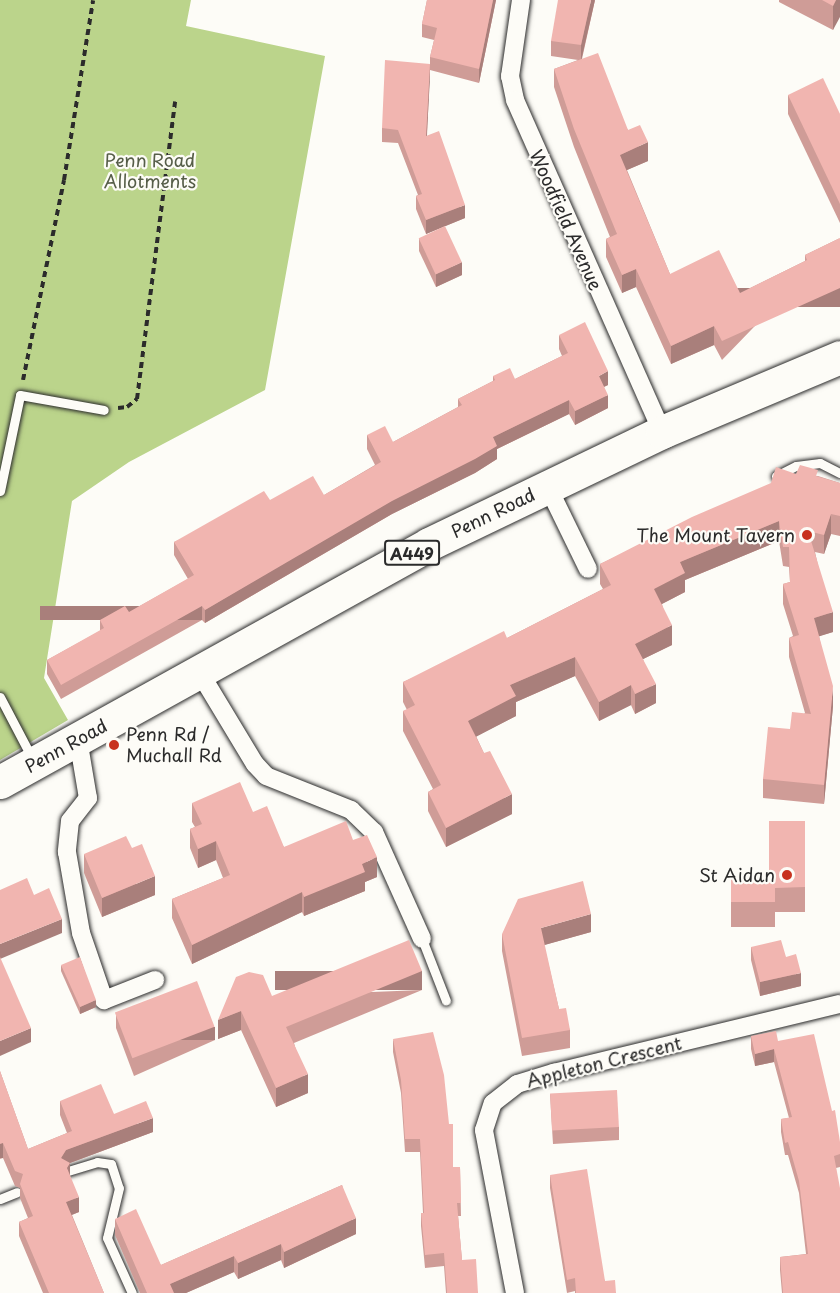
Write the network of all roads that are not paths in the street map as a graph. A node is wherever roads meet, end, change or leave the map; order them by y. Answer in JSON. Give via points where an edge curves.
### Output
{"nodes":[{"id":1,"x":521,"y":0,"type":"edge"},
{"id":2,"x":840,"y":357,"type":"edge"},
{"id":3,"x":104,"y":410,"type":"road end"},
{"id":4,"x":662,"y":432,"type":"junction"},
{"id":5,"x":840,"y":473,"type":"edge"},
{"id":6,"x":776,"y":476,"type":"edge"},
{"id":7,"x":548,"y":487,"type":"junction"},
{"id":8,"x":0,"y":491,"type":"edge"},
{"id":9,"x":588,"y":569,"type":"dead end"},
{"id":10,"x":200,"y":673,"type":"junction"},
{"id":11,"x":0,"y":697,"type":"edge"},
{"id":12,"x":78,"y":739,"type":"junction"},
{"id":13,"x":35,"y":763,"type":"junction"},
{"id":14,"x":0,"y":782,"type":"edge"},
{"id":15,"x":422,"y":939,"type":"joint"},
{"id":16,"x":155,"y":980,"type":"dead end"},
{"id":17,"x":447,"y":1001,"type":"dead end"},
{"id":18,"x":840,"y":1004,"type":"edge"},
{"id":19,"x":68,"y":1171,"type":"edge"},
{"id":20,"x":17,"y":1191,"type":"dead end"},
{"id":21,"x":0,"y":1199,"type":"edge"},
{"id":22,"x":132,"y":1293,"type":"edge"},
{"id":23,"x":515,"y":1293,"type":"edge"}],
"edges":[{"from":1,"to":4,"type":"street","name":"Woodfield Avenue","via":[[510,76],[515,100]]},
{"from":2,"to":4,"type":"highway","name":"Penn Road","number":"A449"},
{"from":3,"to":8,"type":"lane","via":[[20,395]]},
{"from":4,"to":7,"type":"highway","name":"Penn Road","number":"A449"},
{"from":5,"to":6,"type":"lane","via":[[820,463],[796,466]]},
{"from":7,"to":9,"type":"street"},
{"from":7,"to":10,"type":"highway","name":"Penn Road","number":"A449","via":[[429,544]]},
{"from":10,"to":12,"type":"highway","name":"Penn Road","number":"A449"},
{"from":10,"to":15,"type":"street","via":[[266,776],[351,810],[374,832]]},
{"from":11,"to":13,"type":"lane"},
{"from":12,"to":13,"type":"highway","name":"Penn Road","number":"A449"},
{"from":12,"to":16,"type":"street","via":[[88,798],[70,821],[67,852],[81,933],[104,1000]]},
{"from":13,"to":14,"type":"highway","name":"Penn Road","number":"A449"},
{"from":15,"to":17,"type":"lane"},
{"from":18,"to":23,"type":"street","name":"Appleton Crescent","via":[[554,1073],[518,1084],[493,1103],[484,1130]]},
{"from":19,"to":22,"type":"lane","via":[[97,1162],[111,1164],[119,1188],[107,1238]]},
{"from":20,"to":21,"type":"lane"}]}
